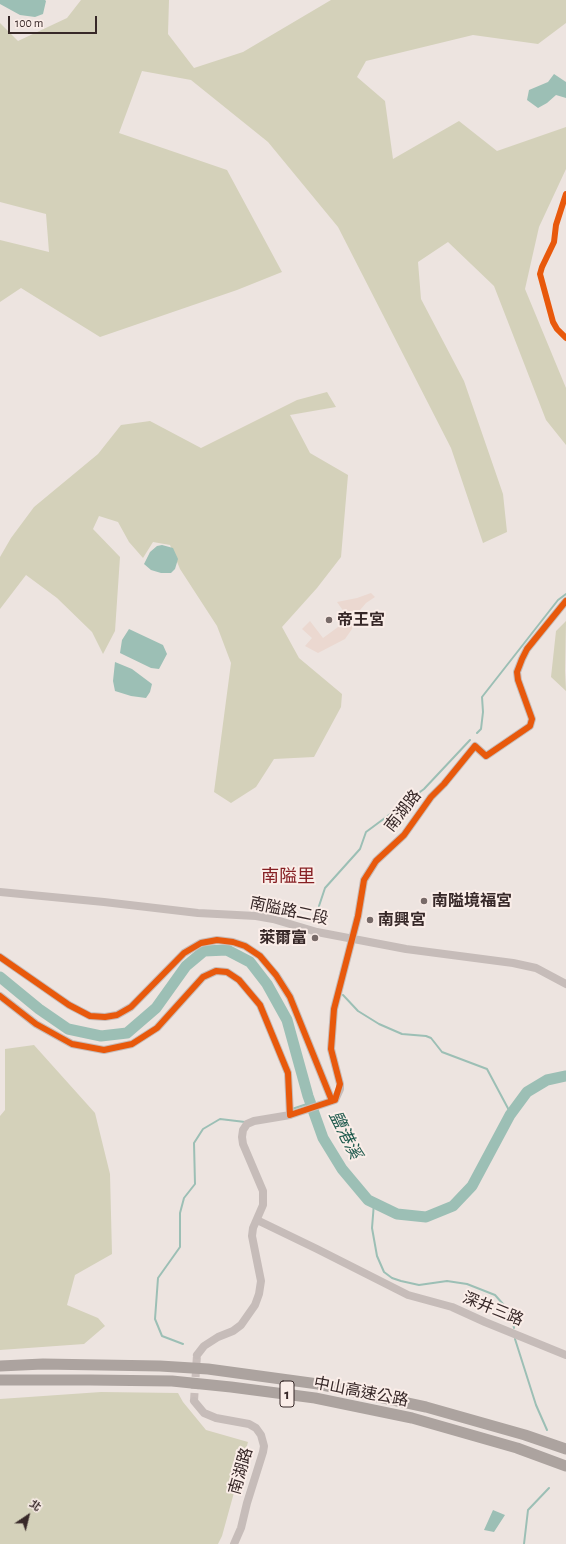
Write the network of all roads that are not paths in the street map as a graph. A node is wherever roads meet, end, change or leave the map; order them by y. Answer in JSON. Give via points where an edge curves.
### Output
{"nodes":[{"id":1,"x":566,"y":601,"type":"edge"},
{"id":2,"x":0,"y":892,"type":"edge"},
{"id":3,"x":352,"y":938,"type":"junction"},
{"id":4,"x":0,"y":957,"type":"edge"},
{"id":5,"x":566,"y":984,"type":"edge"},
{"id":6,"x":0,"y":996,"type":"edge"},
{"id":7,"x":332,"y":1101,"type":"junction"},
{"id":8,"x":290,"y":1114,"type":"junction"},
{"id":9,"x":257,"y":1220,"type":"junction"},
{"id":10,"x":197,"y":1355,"type":"tunnel mouth"},
{"id":11,"x":566,"y":1355,"type":"edge"},
{"id":12,"x":0,"y":1366,"type":"edge"},
{"id":13,"x":0,"y":1380,"type":"edge"},
{"id":14,"x":194,"y":1401,"type":"dead end"},
{"id":15,"x":566,"y":1448,"type":"edge"},
{"id":16,"x":566,"y":1466,"type":"edge"},
{"id":17,"x":234,"y":1544,"type":"edge"}],
"edges":[{"from":1,"to":3,"type":"street","name":"南湖路","via":[[527,649],[517,672],[532,719],[530,726],[486,756],[476,746],[430,797],[404,835],[376,861],[364,880]]},
{"from":2,"to":3,"type":"street","name":"南隘路二段","via":[[198,913],[256,916]]},
{"from":3,"to":5,"type":"street","name":"南隘路二段","via":[[406,949],[513,963],[536,968]]},
{"from":3,"to":7,"type":"street","name":"南湖路","via":[[334,1009],[331,1049],[340,1084],[335,1100]]},
{"from":4,"to":7,"type":"street","via":[[69,1005],[90,1016],[105,1017],[117,1015],[131,1007],[184,953],[201,943],[217,940],[245,946],[260,956],[290,997]]},
{"from":6,"to":8,"type":"street","via":[[36,1024],[72,1044],[104,1050],[132,1044],[157,1028],[203,977],[216,971],[227,972],[239,980],[260,1005],[288,1074]]},
{"from":7,"to":8,"type":"street"},
{"from":8,"to":9,"type":"street","via":[[254,1121],[247,1124],[243,1130],[243,1144],[263,1191],[263,1205]]},
{"from":9,"to":10,"type":"street","via":[[252,1236],[261,1282],[255,1306],[241,1326],[204,1346]]},
{"from":9,"to":11,"type":"street","name":"深井三路","via":[[408,1295],[452,1308]]},
{"from":12,"to":15,"type":"highway","name":"中山高速公路","number":"1","via":[[160,1366],[208,1369],[318,1384],[426,1406]]},
{"from":13,"to":16,"type":"highway","name":"中山高速公路","number":"1","via":[[172,1381],[315,1398],[418,1420],[510,1446]]},
{"from":14,"to":17,"type":"street","name":"南湖路","via":[[204,1413],[216,1418],[249,1424],[261,1435],[263,1452]]}]}
